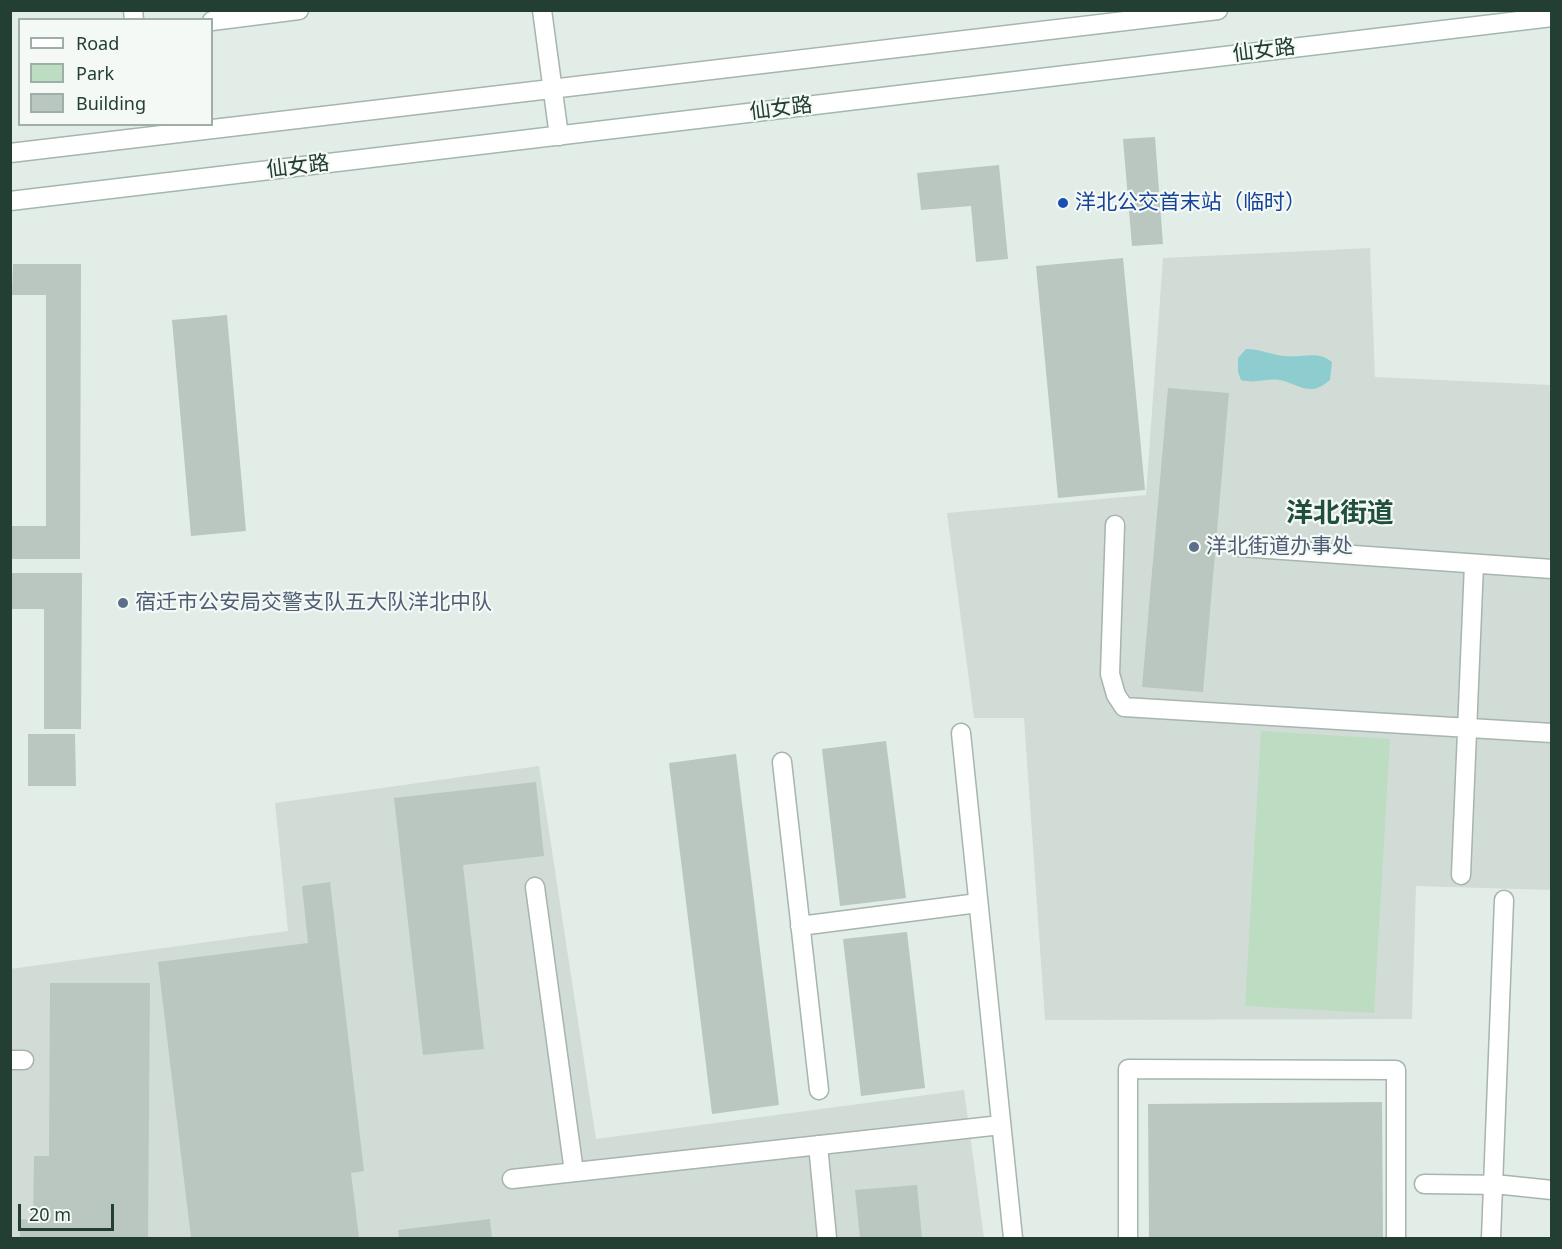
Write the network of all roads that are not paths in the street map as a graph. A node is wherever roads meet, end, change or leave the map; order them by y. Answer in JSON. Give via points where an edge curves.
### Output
{"nodes":[{"id":1,"x":299,"y":10,"type":"edge"},
{"id":2,"x":542,"y":10,"type":"edge"},
{"id":3,"x":1218,"y":10,"type":"edge"},
{"id":4,"x":277,"y":12,"type":"edge"},
{"id":5,"x":1551,"y":17,"type":"edge"},
{"id":6,"x":213,"y":21,"type":"edge"},
{"id":7,"x":553,"y":89,"type":"junction"},
{"id":8,"x":559,"y":136,"type":"junction"},
{"id":9,"x":10,"y":153,"type":"edge"},
{"id":10,"x":10,"y":201,"type":"edge"},
{"id":11,"x":1115,"y":525,"type":"dead end"},
{"id":12,"x":1240,"y":547,"type":"dead end"},
{"id":13,"x":1474,"y":564,"type":"junction"},
{"id":14,"x":1551,"y":569,"type":"edge"},
{"id":15,"x":1468,"y":728,"type":"junction"},
{"id":16,"x":961,"y":733,"type":"dead end"},
{"id":17,"x":1551,"y":733,"type":"edge"},
{"id":18,"x":782,"y":762,"type":"dead end"},
{"id":19,"x":1461,"y":876,"type":"dead end"},
{"id":20,"x":535,"y":887,"type":"dead end"},
{"id":21,"x":1504,"y":900,"type":"dead end"},
{"id":22,"x":978,"y":903,"type":"junction"},
{"id":23,"x":800,"y":926,"type":"junction"},
{"id":24,"x":819,"y":1090,"type":"dead end"},
{"id":25,"x":1001,"y":1125,"type":"junction"},
{"id":26,"x":818,"y":1145,"type":"junction"},
{"id":27,"x":574,"y":1172,"type":"junction"},
{"id":28,"x":512,"y":1179,"type":"dead end"},
{"id":29,"x":1424,"y":1184,"type":"dead end"},
{"id":30,"x":1493,"y":1185,"type":"junction"},
{"id":31,"x":1551,"y":1190,"type":"edge"},
{"id":32,"x":827,"y":1239,"type":"edge"},
{"id":33,"x":1013,"y":1239,"type":"edge"},
{"id":34,"x":1128,"y":1239,"type":"edge"},
{"id":35,"x":1396,"y":1239,"type":"edge"},
{"id":36,"x":1491,"y":1239,"type":"edge"}],
"edges":[{"from":1,"to":4,"type":"street"},
{"from":2,"to":7,"type":"street"},
{"from":3,"to":7,"type":"street"},
{"from":4,"to":6,"type":"street"},
{"from":5,"to":8,"type":"street","name":"仙女路"},
{"from":7,"to":8,"type":"street"},
{"from":7,"to":9,"type":"street"},
{"from":8,"to":10,"type":"street","name":"仙女路"},
{"from":11,"to":15,"type":"street","via":[[1110,674],[1124,707]]},
{"from":12,"to":13,"type":"street"},
{"from":13,"to":14,"type":"street"},
{"from":13,"to":15,"type":"street"},
{"from":15,"to":17,"type":"street"},
{"from":15,"to":19,"type":"street"},
{"from":16,"to":22,"type":"street"},
{"from":18,"to":23,"type":"street"},
{"from":20,"to":27,"type":"street"},
{"from":21,"to":30,"type":"street"},
{"from":22,"to":23,"type":"street"},
{"from":22,"to":25,"type":"street"},
{"from":23,"to":24,"type":"street"},
{"from":25,"to":26,"type":"street"},
{"from":25,"to":33,"type":"street"},
{"from":26,"to":27,"type":"street"},
{"from":26,"to":32,"type":"street"},
{"from":27,"to":28,"type":"street"},
{"from":29,"to":30,"type":"street"},
{"from":30,"to":31,"type":"street"},
{"from":30,"to":36,"type":"street"},
{"from":34,"to":35,"type":"street","via":[[1128,1069],[1396,1070]]}]}
